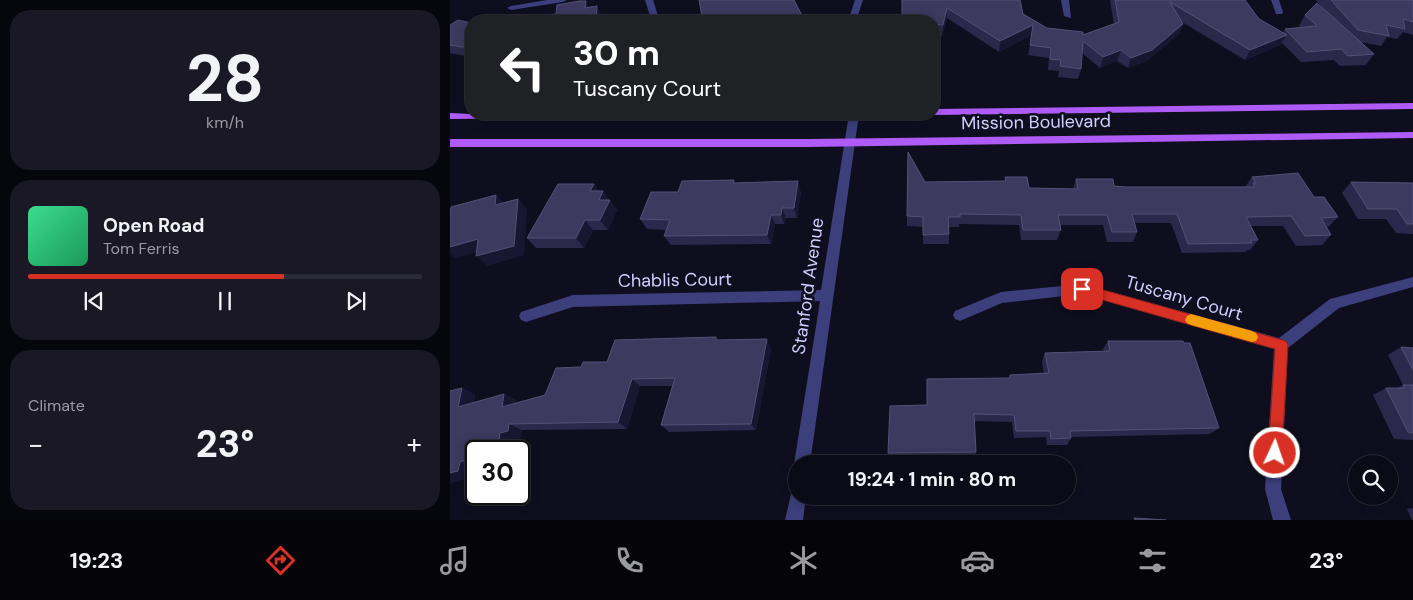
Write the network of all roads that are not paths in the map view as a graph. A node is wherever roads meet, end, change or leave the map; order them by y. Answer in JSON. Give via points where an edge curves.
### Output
{"nodes":[{"id":1,"x":563,"y":0,"type":"edge"},
{"id":2,"x":649,"y":0,"type":"edge"},
{"id":3,"x":859,"y":0,"type":"edge"},
{"id":4,"x":1065,"y":0,"type":"edge"},
{"id":5,"x":1276,"y":0,"type":"edge"},
{"id":6,"x":511,"y":8,"type":"dead end"},
{"id":7,"x":1279,"y":12,"type":"dead end"},
{"id":8,"x":654,"y":15,"type":"edge"},
{"id":9,"x":854,"y":15,"type":"edge"},
{"id":10,"x":1068,"y":16,"type":"dead end"},
{"id":11,"x":1413,"y":106,"type":"edge"},
{"id":12,"x":940,"y":112,"type":"edge"},
{"id":13,"x":450,"y":116,"type":"edge"},
{"id":14,"x":465,"y":116,"type":"edge"},
{"id":15,"x":853,"y":120,"type":"edge"},
{"id":16,"x":1413,"y":134,"type":"edge"},
{"id":17,"x":849,"y":142,"type":"junction"},
{"id":18,"x":450,"y":143,"type":"edge"},
{"id":19,"x":1413,"y":282,"type":"edge"},
{"id":20,"x":826,"y":295,"type":"junction"},
{"id":21,"x":960,"y":315,"type":"dead end"},
{"id":22,"x":526,"y":316,"type":"dead end"},
{"id":23,"x":1281,"y":345,"type":"junction"},
{"id":24,"x":803,"y":455,"type":"edge"},
{"id":25,"x":796,"y":505,"type":"edge"},
{"id":26,"x":794,"y":520,"type":"edge"},
{"id":27,"x":1282,"y":520,"type":"edge"}],
"edges":[{"from":1,"to":6,"type":"street"},
{"from":2,"to":8,"type":"street"},
{"from":3,"to":9,"type":"street"},
{"from":4,"to":10,"type":"street"},
{"from":5,"to":7,"type":"street"},
{"from":11,"to":12,"type":"main road","name":"Mission Boulevard"},
{"from":13,"to":14,"type":"main road"},
{"from":15,"to":17,"type":"street","name":"Stanford Avenue"},
{"from":16,"to":17,"type":"main road","name":"Mission Boulevard"},
{"from":17,"to":18,"type":"main road","name":"Mission Boulevard"},
{"from":17,"to":20,"type":"street","name":"Stanford Avenue"},
{"from":19,"to":23,"type":"street","via":[[1335,304]]},
{"from":20,"to":22,"type":"street","name":"Chablis Court","via":[[573,301]]},
{"from":20,"to":24,"type":"street","name":"Stanford Avenue"},
{"from":21,"to":23,"type":"street","name":"Tuscany Court","via":[[1001,298],[1082,289]]},
{"from":23,"to":27,"type":"street","via":[[1273,489]]},
{"from":25,"to":26,"type":"street"}]}
